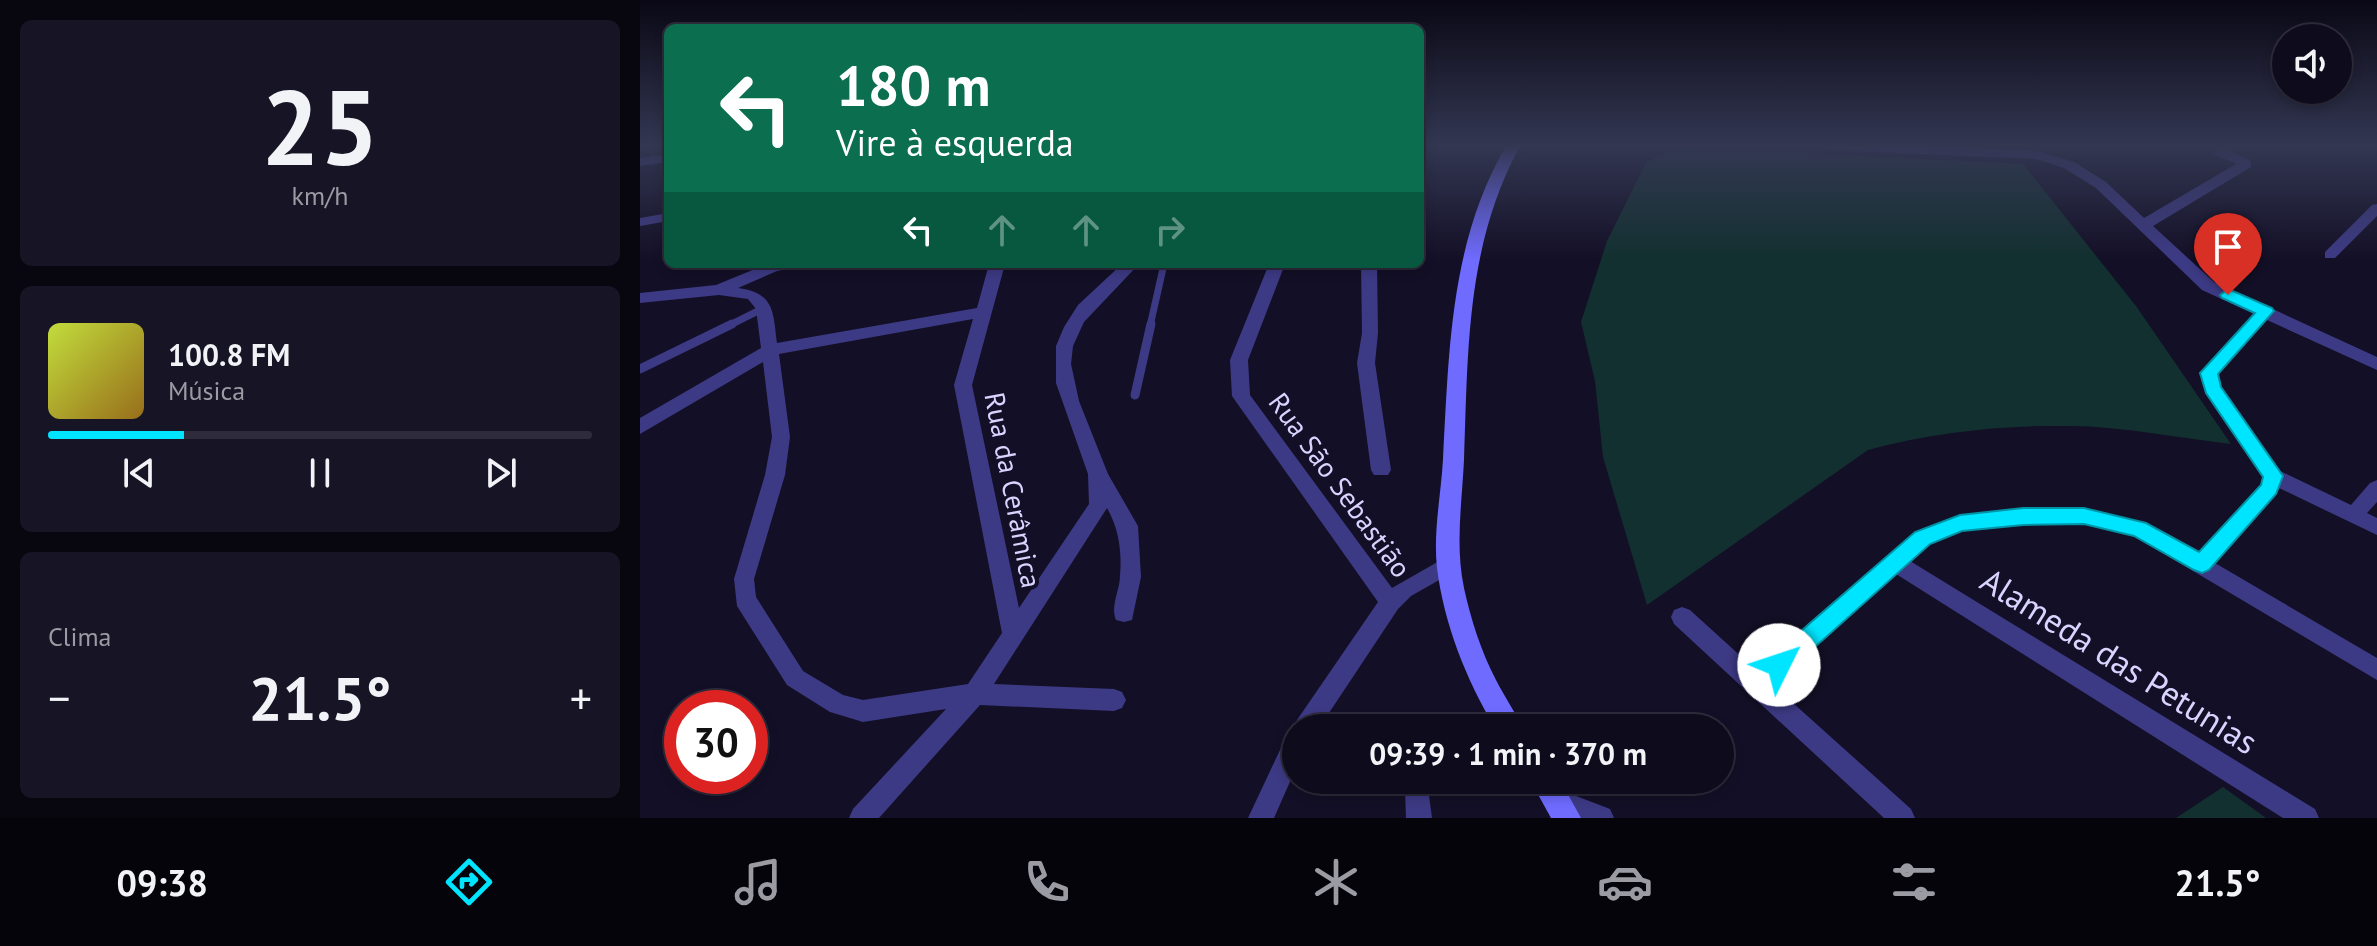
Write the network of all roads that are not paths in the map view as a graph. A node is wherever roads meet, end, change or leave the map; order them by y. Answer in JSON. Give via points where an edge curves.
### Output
{"nodes":[{"id":1,"x":1490,"y":184,"type":"edge"},
{"id":2,"x":2100,"y":184,"type":"edge"},
{"id":3,"x":2212,"y":184,"type":"edge"},
{"id":4,"x":2377,"y":208,"type":"edge"},
{"id":5,"x":664,"y":218,"type":"edge"},
{"id":6,"x":640,"y":222,"type":"edge"},
{"id":7,"x":2143,"y":225,"type":"junction"},
{"id":8,"x":2330,"y":255,"type":"dead end"},
{"id":9,"x":772,"y":268,"type":"edge"},
{"id":10,"x":1000,"y":268,"type":"edge"},
{"id":11,"x":1127,"y":268,"type":"edge"},
{"id":12,"x":1163,"y":268,"type":"edge"},
{"id":13,"x":1275,"y":268,"type":"edge"},
{"id":14,"x":1369,"y":268,"type":"edge"},
{"id":15,"x":719,"y":290,"type":"junction"},
{"id":16,"x":640,"y":298,"type":"edge"},
{"id":17,"x":764,"y":308,"type":"junction"},
{"id":18,"x":2266,"y":311,"type":"junction"},
{"id":19,"x":984,"y":312,"type":"junction"},
{"id":20,"x":770,"y":350,"type":"junction"},
{"id":21,"x":2377,"y":364,"type":"edge"},
{"id":22,"x":640,"y":369,"type":"edge"},
{"id":23,"x":1135,"y":395,"type":"dead end"},
{"id":24,"x":640,"y":427,"type":"edge"},
{"id":25,"x":1381,"y":470,"type":"dead end"},
{"id":26,"x":1099,"y":475,"type":"junction"},
{"id":27,"x":2273,"y":476,"type":"junction"},
{"id":28,"x":2377,"y":488,"type":"edge"},
{"id":29,"x":2354,"y":515,"type":"junction"},
{"id":30,"x":2377,"y":527,"type":"edge"},
{"id":31,"x":1895,"y":562,"type":"junction"},
{"id":32,"x":2202,"y":564,"type":"junction"},
{"id":33,"x":1448,"y":565,"type":"junction"},
{"id":34,"x":1390,"y":602,"type":"junction"},
{"id":35,"x":1124,"y":613,"type":"dead end"},
{"id":36,"x":1682,"y":617,"type":"dead end"},
{"id":37,"x":1014,"y":636,"type":"junction"},
{"id":38,"x":2377,"y":670,"type":"edge"},
{"id":39,"x":1756,"y":685,"type":"junction"},
{"id":40,"x":975,"y":694,"type":"junction"},
{"id":41,"x":1114,"y":700,"type":"dead end"},
{"id":42,"x":1314,"y":714,"type":"edge"},
{"id":43,"x":1501,"y":714,"type":"edge"},
{"id":44,"x":1282,"y":773,"type":"edge"},
{"id":45,"x":1418,"y":794,"type":"edge"},
{"id":46,"x":1556,"y":800,"type":"edge"},
{"id":47,"x":862,"y":818,"type":"edge"},
{"id":48,"x":1261,"y":818,"type":"edge"},
{"id":49,"x":1419,"y":818,"type":"edge"},
{"id":50,"x":1601,"y":818,"type":"edge"},
{"id":51,"x":1902,"y":818,"type":"edge"},
{"id":52,"x":2306,"y":818,"type":"edge"}],
"edges":[{"from":1,"to":33,"type":"street","via":[[1461,318]]},
{"from":2,"to":7,"type":"street"},
{"from":3,"to":7,"type":"street"},
{"from":4,"to":8,"type":"street"},
{"from":5,"to":6,"type":"street"},
{"from":7,"to":18,"type":"street","via":[[2208,286]]},
{"from":9,"to":15,"type":"street"},
{"from":10,"to":19,"type":"street","name":"Rua da Cerâmica"},
{"from":11,"to":26,"type":"street","via":[[1099,293],[1062,347],[1061,372]]},
{"from":12,"to":23,"type":"lane"},
{"from":13,"to":34,"type":"street","name":"Rua São Sebastião","via":[[1239,360],[1241,396]]},
{"from":14,"to":25,"type":"street","via":[[1366,363]]},
{"from":15,"to":16,"type":"street"},
{"from":15,"to":17,"type":"street","via":[[753,295]]},
{"from":17,"to":20,"type":"street"},
{"from":17,"to":22,"type":"lane"},
{"from":18,"to":21,"type":"street"},
{"from":18,"to":27,"type":"street","via":[[2209,373],[2212,388]]},
{"from":19,"to":20,"type":"street"},
{"from":19,"to":37,"type":"street","name":"Rua da Cerâmica","via":[[963,385]]},
{"from":20,"to":24,"type":"street"},
{"from":20,"to":40,"type":"street","via":[[781,437],[744,579],[745,599],[795,678],[838,704],[863,711]]},
{"from":26,"to":35,"type":"street","via":[[1128,526],[1131,577]]},
{"from":26,"to":37,"type":"street","via":[[1099,505]]},
{"from":27,"to":29,"type":"street"},
{"from":27,"to":32,"type":"street","via":[[2269,488]]},
{"from":28,"to":29,"type":"street"},
{"from":29,"to":30,"type":"street"},
{"from":31,"to":32,"type":"street","via":[[1922,538],[1960,523],[2084,516],[2139,529]]},
{"from":31,"to":39,"type":"street"},
{"from":31,"to":52,"type":"street","name":"Alameda das Petunias"},
{"from":32,"to":38,"type":"street"},
{"from":33,"to":34,"type":"street"},
{"from":33,"to":43,"type":"street","via":[[1458,620]]},
{"from":34,"to":42,"type":"street"},
{"from":36,"to":39,"type":"street"},
{"from":37,"to":40,"type":"street"},
{"from":39,"to":51,"type":"street"},
{"from":40,"to":41,"type":"street"},
{"from":40,"to":47,"type":"street"},
{"from":44,"to":48,"type":"street"},
{"from":45,"to":49,"type":"street"},
{"from":46,"to":50,"type":"street"}]}
